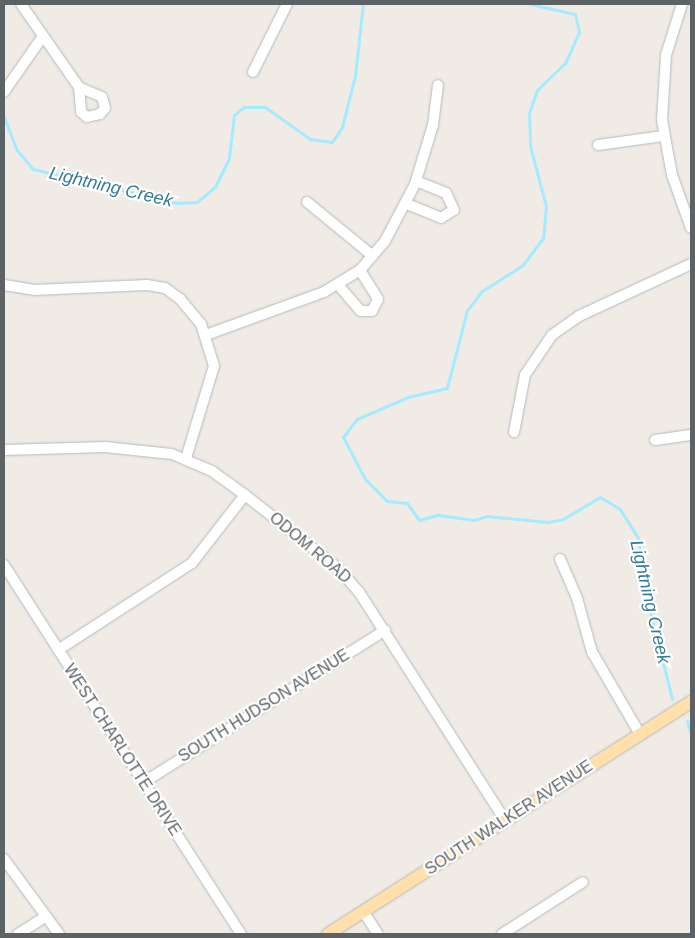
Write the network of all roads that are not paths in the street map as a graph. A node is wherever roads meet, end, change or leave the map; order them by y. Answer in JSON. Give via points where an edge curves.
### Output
{"nodes":[{"id":1,"x":21,"y":4,"type":"edge"},
{"id":2,"x":286,"y":4,"type":"edge"},
{"id":3,"x":682,"y":4,"type":"edge"},
{"id":4,"x":43,"y":36,"type":"junction"},
{"id":5,"x":253,"y":72,"type":"dead end"},
{"id":6,"x":438,"y":85,"type":"dead end"},
{"id":7,"x":79,"y":87,"type":"dead end"},
{"id":8,"x":4,"y":92,"type":"edge"},
{"id":9,"x":663,"y":136,"type":"junction"},
{"id":10,"x":598,"y":145,"type":"dead end"},
{"id":11,"x":417,"y":181,"type":"junction"},
{"id":12,"x":307,"y":202,"type":"dead end"},
{"id":13,"x":407,"y":204,"type":"junction"},
{"id":14,"x":691,"y":228,"type":"edge"},
{"id":15,"x":373,"y":256,"type":"junction"},
{"id":16,"x":691,"y":264,"type":"edge"},
{"id":17,"x":360,"y":270,"type":"junction"},
{"id":18,"x":4,"y":285,"type":"edge"},
{"id":19,"x":339,"y":286,"type":"junction"},
{"id":20,"x":206,"y":335,"type":"junction"},
{"id":21,"x":514,"y":432,"type":"dead end"},
{"id":22,"x":691,"y":435,"type":"edge"},
{"id":23,"x":655,"y":440,"type":"dead end"},
{"id":24,"x":4,"y":450,"type":"edge"},
{"id":25,"x":186,"y":458,"type":"junction"},
{"id":26,"x":245,"y":495,"type":"junction"},
{"id":27,"x":560,"y":559,"type":"dead end"},
{"id":28,"x":4,"y":565,"type":"edge"},
{"id":29,"x":385,"y":630,"type":"junction"},
{"id":30,"x":58,"y":650,"type":"junction"},
{"id":31,"x":691,"y":702,"type":"edge"},
{"id":32,"x":640,"y":734,"type":"junction"},
{"id":33,"x":144,"y":782,"type":"junction"},
{"id":34,"x":506,"y":820,"type":"junction"},
{"id":35,"x":4,"y":859,"type":"edge"},
{"id":36,"x":583,"y":882,"type":"dead end"},
{"id":37,"x":363,"y":911,"type":"junction"},
{"id":38,"x":45,"y":917,"type":"junction"},
{"id":39,"x":18,"y":934,"type":"edge"},
{"id":40,"x":59,"y":934,"type":"edge"},
{"id":41,"x":241,"y":934,"type":"edge"},
{"id":42,"x":328,"y":934,"type":"edge"},
{"id":43,"x":378,"y":934,"type":"edge"},
{"id":44,"x":502,"y":934,"type":"edge"}],
"edges":[{"from":1,"to":4,"type":"street"},
{"from":2,"to":5,"type":"street"},
{"from":3,"to":9,"type":"street","via":[[663,73]]},
{"from":4,"to":7,"type":"street"},
{"from":4,"to":8,"type":"street"},
{"from":6,"to":11,"type":"street","via":[[433,125]]},
{"from":9,"to":10,"type":"street"},
{"from":9,"to":14,"type":"street"},
{"from":11,"to":13,"type":"street"},
{"from":11,"to":13,"type":"street","via":[[446,193],[454,210],[441,218]]},
{"from":12,"to":15,"type":"street"},
{"from":13,"to":15,"type":"street"},
{"from":15,"to":17,"type":"street"},
{"from":16,"to":21,"type":"street","via":[[579,316],[552,335],[525,375]]},
{"from":17,"to":19,"type":"street"},
{"from":17,"to":19,"type":"street","via":[[378,299],[372,311],[361,311]]},
{"from":18,"to":20,"type":"street","via":[[34,290],[157,286],[180,299]]},
{"from":19,"to":20,"type":"street"},
{"from":20,"to":25,"type":"street","via":[[213,357],[213,378]]},
{"from":22,"to":23,"type":"street"},
{"from":24,"to":25,"type":"street","name":"ODOM ROAD","via":[[106,447]]},
{"from":25,"to":26,"type":"street","name":"ODOM ROAD"},
{"from":26,"to":29,"type":"street","name":"ODOM ROAD","via":[[338,568]]},
{"from":26,"to":30,"type":"street","via":[[192,563]]},
{"from":27,"to":32,"type":"street","via":[[577,598],[592,652]]},
{"from":28,"to":30,"type":"street","name":"WEST CHARLOTTE DRIVE"},
{"from":29,"to":33,"type":"street","name":"SOUTH HUDSON AVENUE"},
{"from":29,"to":34,"type":"street","name":"ODOM ROAD"},
{"from":30,"to":33,"type":"street","name":"WEST CHARLOTTE DRIVE"},
{"from":31,"to":32,"type":"main road","name":"SOUTH WALKER AVENUE"},
{"from":32,"to":34,"type":"main road","name":"SOUTH WALKER AVENUE"},
{"from":33,"to":41,"type":"street","name":"WEST CHARLOTTE DRIVE"},
{"from":34,"to":37,"type":"main road","name":"SOUTH WALKER AVENUE"},
{"from":35,"to":38,"type":"street"},
{"from":36,"to":44,"type":"street"},
{"from":37,"to":42,"type":"main road","name":"SOUTH WALKER AVENUE"},
{"from":37,"to":43,"type":"street"},
{"from":38,"to":39,"type":"street"},
{"from":38,"to":40,"type":"street"}]}
